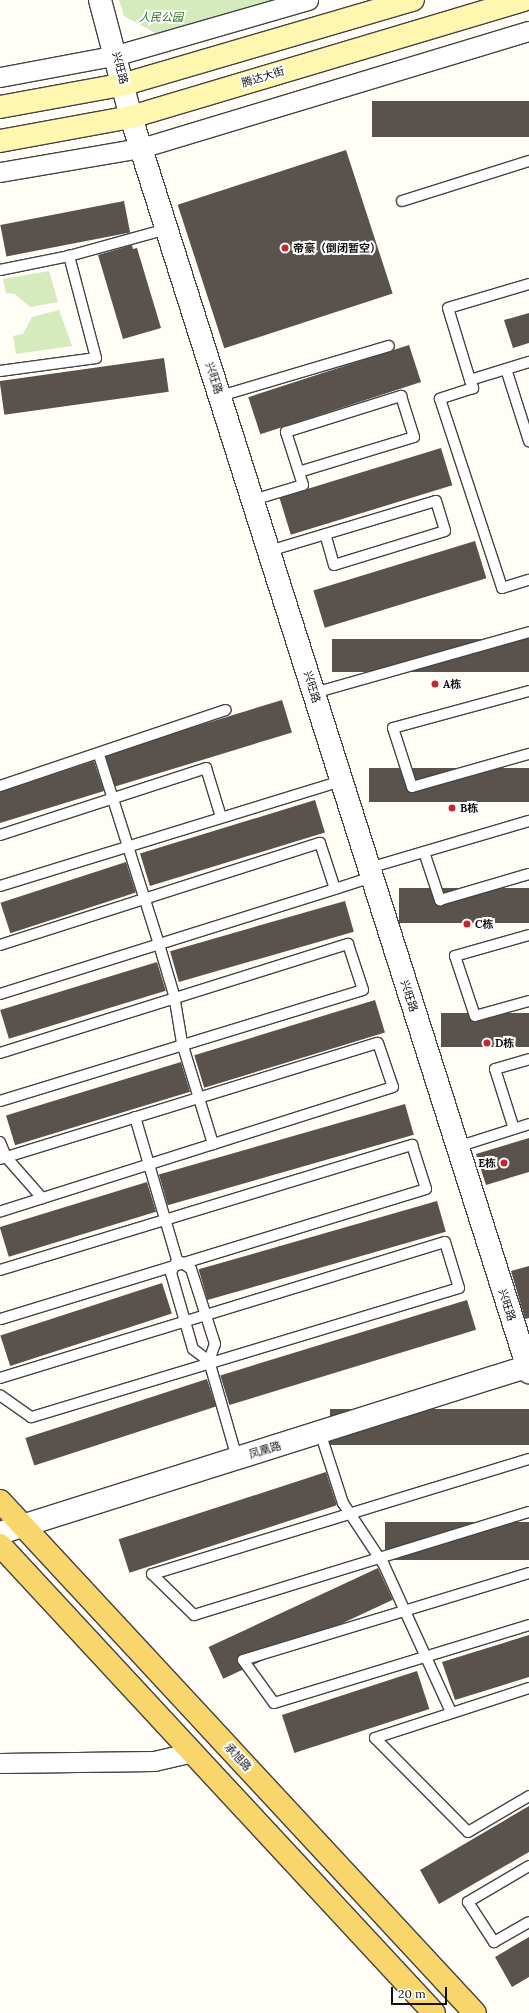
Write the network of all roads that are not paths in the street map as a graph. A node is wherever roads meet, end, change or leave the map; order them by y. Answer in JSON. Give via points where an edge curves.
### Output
{"nodes":[{"id":1,"x":100,"y":0,"type":"edge"},
{"id":2,"x":308,"y":0,"type":"edge"},
{"id":3,"x":413,"y":0,"type":"edge"},
{"id":4,"x":523,"y":0,"type":"edge"},
{"id":5,"x":529,"y":31,"type":"edge"},
{"id":6,"x":118,"y":55,"type":"junction"},
{"id":7,"x":0,"y":77,"type":"edge"},
{"id":8,"x":125,"y":84,"type":"junction"},
{"id":9,"x":0,"y":107,"type":"edge"},
{"id":10,"x":131,"y":116,"type":"junction"},
{"id":11,"x":0,"y":141,"type":"edge"},
{"id":12,"x":141,"y":148,"type":"junction"},
{"id":13,"x":529,"y":161,"type":"edge"},
{"id":14,"x":0,"y":172,"type":"edge"},
{"id":15,"x":402,"y":201,"type":"dead end"},
{"id":16,"x":167,"y":229,"type":"junction"},
{"id":17,"x":69,"y":256,"type":"junction"},
{"id":18,"x":0,"y":270,"type":"edge"},
{"id":19,"x":529,"y":284,"type":"edge"},
{"id":20,"x":389,"y":346,"type":"dead end"},
{"id":21,"x":529,"y":362,"type":"edge"},
{"id":22,"x":506,"y":369,"type":"junction"},
{"id":23,"x":0,"y":371,"type":"edge"},
{"id":24,"x":470,"y":380,"type":"junction"},
{"id":25,"x":220,"y":396,"type":"junction"},
{"id":26,"x":529,"y":441,"type":"edge"},
{"id":27,"x":299,"y":472,"type":"junction"},
{"id":28,"x":253,"y":500,"type":"junction"},
{"id":29,"x":325,"y":534,"type":"junction"},
{"id":30,"x":269,"y":551,"type":"junction"},
{"id":31,"x":529,"y":580,"type":"edge"},
{"id":32,"x":529,"y":632,"type":"edge"},
{"id":33,"x":529,"y":691,"type":"edge"},
{"id":34,"x":314,"y":693,"type":"junction"},
{"id":35,"x":226,"y":710,"type":"dead end"},
{"id":36,"x":529,"y":754,"type":"edge"},
{"id":37,"x":99,"y":755,"type":"junction"},
{"id":38,"x":342,"y":781,"type":"junction"},
{"id":39,"x":0,"y":786,"type":"edge"},
{"id":40,"x":112,"y":797,"type":"junction"},
{"id":41,"x":222,"y":817,"type":"junction"},
{"id":42,"x":529,"y":821,"type":"edge"},
{"id":43,"x":0,"y":835,"type":"edge"},
{"id":44,"x":127,"y":845,"type":"junction"},
{"id":45,"x":424,"y":852,"type":"junction"},
{"id":46,"x":370,"y":873,"type":"junction"},
{"id":47,"x":529,"y":874,"type":"edge"},
{"id":48,"x":0,"y":886,"type":"edge"},
{"id":49,"x":334,"y":889,"type":"junction"},
{"id":50,"x":145,"y":899,"type":"junction"},
{"id":51,"x":529,"y":935,"type":"edge"},
{"id":52,"x":159,"y":944,"type":"junction"},
{"id":53,"x":0,"y":945,"type":"edge"},
{"id":54,"x":0,"y":994,"type":"edge"},
{"id":55,"x":174,"y":998,"type":"junction"},
{"id":56,"x":529,"y":1001,"type":"edge"},
{"id":57,"x":182,"y":1045,"type":"junction"},
{"id":58,"x":0,"y":1053,"type":"edge"},
{"id":59,"x":529,"y":1059,"type":"edge"},
{"id":60,"x":197,"y":1098,"type":"junction"},
{"id":61,"x":0,"y":1101,"type":"edge"},
{"id":62,"x":135,"y":1117,"type":"junction"},
{"id":63,"x":529,"y":1124,"type":"edge"},
{"id":64,"x":514,"y":1129,"type":"junction"},
{"id":65,"x":0,"y":1142,"type":"edge"},
{"id":66,"x":212,"y":1144,"type":"junction"},
{"id":67,"x":457,"y":1147,"type":"junction"},
{"id":68,"x":3,"y":1158,"type":"edge"},
{"id":69,"x":149,"y":1164,"type":"junction"},
{"id":70,"x":42,"y":1198,"type":"junction"},
{"id":71,"x":0,"y":1212,"type":"edge"},
{"id":72,"x":165,"y":1220,"type":"junction"},
{"id":73,"x":178,"y":1264,"type":"junction"},
{"id":74,"x":0,"y":1270,"type":"edge"},
{"id":75,"x":205,"y":1313,"type":"junction"},
{"id":76,"x":0,"y":1319,"type":"edge"},
{"id":77,"x":185,"y":1320,"type":"junction"},
{"id":78,"x":210,"y":1363,"type":"junction"},
{"id":79,"x":528,"y":1368,"type":"edge"},
{"id":80,"x":0,"y":1378,"type":"edge"},
{"id":81,"x":0,"y":1395,"type":"edge"},
{"id":82,"x":320,"y":1432,"type":"junction"},
{"id":83,"x":237,"y":1458,"type":"junction"},
{"id":84,"x":529,"y":1459,"type":"edge"},
{"id":85,"x":0,"y":1501,"type":"edge"},
{"id":86,"x":529,"y":1512,"type":"edge"},
{"id":87,"x":350,"y":1515,"type":"junction"},
{"id":88,"x":24,"y":1526,"type":"junction"},
{"id":89,"x":0,"y":1533,"type":"edge"},
{"id":90,"x":0,"y":1545,"type":"edge"},
{"id":91,"x":379,"y":1558,"type":"junction"},
{"id":92,"x":529,"y":1573,"type":"edge"},
{"id":93,"x":406,"y":1611,"type":"junction"},
{"id":94,"x":529,"y":1625,"type":"edge"},
{"id":95,"x":427,"y":1656,"type":"junction"},
{"id":96,"x":529,"y":1688,"type":"edge"},
{"id":97,"x":451,"y":1712,"type":"junction"},
{"id":98,"x":192,"y":1752,"type":"junction"},
{"id":99,"x":0,"y":1763,"type":"edge"},
{"id":100,"x":529,"y":1796,"type":"edge"},
{"id":101,"x":529,"y":1866,"type":"edge"},
{"id":102,"x":529,"y":1922,"type":"edge"},
{"id":103,"x":434,"y":2013,"type":"edge"},
{"id":104,"x":475,"y":2013,"type":"edge"}],
"edges":[{"from":1,"to":6,"type":"street","name":"兴旺路"},
{"from":2,"to":6,"type":"street"},
{"from":3,"to":8,"type":"main road"},
{"from":4,"to":10,"type":"main road","name":"腾达大街"},
{"from":5,"to":12,"type":"street"},
{"from":6,"to":7,"type":"street"},
{"from":6,"to":8,"type":"street","name":"兴旺路"},
{"from":8,"to":9,"type":"main road"},
{"from":8,"to":10,"type":"street","name":"兴旺路"},
{"from":10,"to":11,"type":"main road","name":"腾达大街"},
{"from":10,"to":12,"type":"street","name":"兴旺路"},
{"from":12,"to":14,"type":"street"},
{"from":12,"to":16,"type":"street","name":"兴旺路"},
{"from":13,"to":15,"type":"lane"},
{"from":16,"to":17,"type":"lane"},
{"from":16,"to":25,"type":"street","name":"兴旺路"},
{"from":17,"to":18,"type":"lane"},
{"from":17,"to":23,"type":"lane","via":[[96,358]]},
{"from":19,"to":24,"type":"lane","via":[[448,308]]},
{"from":20,"to":25,"type":"lane"},
{"from":21,"to":22,"type":"lane"},
{"from":22,"to":24,"type":"lane"},
{"from":22,"to":26,"type":"lane"},
{"from":24,"to":31,"type":"lane","via":[[473,388],[440,399],[502,588]]},
{"from":25,"to":28,"type":"street","name":"兴旺路"},
{"from":27,"to":27,"type":"lane","via":[[286,432],[401,396],[414,437]]},
{"from":27,"to":28,"type":"lane","via":[[303,485]]},
{"from":28,"to":30,"type":"street","name":"兴旺路"},
{"from":29,"to":29,"type":"lane","via":[[436,501],[445,532],[334,565]]},
{"from":29,"to":30,"type":"lane"},
{"from":30,"to":34,"type":"street","name":"兴旺路"},
{"from":32,"to":34,"type":"lane"},
{"from":33,"to":36,"type":"lane","via":[[393,728],[412,786]]},
{"from":34,"to":38,"type":"street","name":"兴旺路"},
{"from":35,"to":37,"type":"lane","via":[[113,745]]},
{"from":37,"to":39,"type":"lane"},
{"from":37,"to":40,"type":"lane"},
{"from":38,"to":41,"type":"lane"},
{"from":38,"to":46,"type":"street","name":"兴旺路"},
{"from":40,"to":41,"type":"lane","via":[[206,768]]},
{"from":40,"to":43,"type":"lane"},
{"from":40,"to":44,"type":"lane"},
{"from":41,"to":44,"type":"lane"},
{"from":42,"to":45,"type":"lane"},
{"from":44,"to":48,"type":"lane"},
{"from":44,"to":50,"type":"lane"},
{"from":45,"to":46,"type":"lane"},
{"from":45,"to":47,"type":"lane","via":[[440,900]]},
{"from":46,"to":49,"type":"lane"},
{"from":46,"to":67,"type":"street","name":"兴旺路"},
{"from":49,"to":50,"type":"lane","via":[[320,844]]},
{"from":49,"to":52,"type":"lane"},
{"from":50,"to":52,"type":"lane"},
{"from":50,"to":53,"type":"lane"},
{"from":51,"to":56,"type":"lane","via":[[455,956],[475,1016]]},
{"from":52,"to":54,"type":"lane"},
{"from":52,"to":55,"type":"lane"},
{"from":55,"to":57,"type":"lane"},
{"from":55,"to":57,"type":"lane","via":[[348,944],[363,990]]},
{"from":55,"to":58,"type":"lane"},
{"from":57,"to":60,"type":"lane"},
{"from":57,"to":61,"type":"lane"},
{"from":59,"to":64,"type":"lane","via":[[495,1069]]},
{"from":60,"to":62,"type":"lane"},
{"from":60,"to":66,"type":"lane"},
{"from":60,"to":66,"type":"lane","via":[[378,1043],[393,1087]]},
{"from":62,"to":68,"type":"lane"},
{"from":62,"to":69,"type":"lane"},
{"from":63,"to":64,"type":"lane"},
{"from":64,"to":67,"type":"lane"},
{"from":65,"to":68,"type":"lane"},
{"from":66,"to":69,"type":"lane"},
{"from":67,"to":79,"type":"street","name":"兴旺路"},
{"from":68,"to":70,"type":"lane"},
{"from":69,"to":70,"type":"lane"},
{"from":69,"to":72,"type":"lane"},
{"from":70,"to":71,"type":"lane"},
{"from":72,"to":73,"type":"lane"},
{"from":72,"to":73,"type":"lane","via":[[412,1145],[426,1189]]},
{"from":72,"to":74,"type":"lane"},
{"from":73,"to":75,"type":"lane","via":[[191,1269]]},
{"from":73,"to":76,"type":"lane"},
{"from":73,"to":77,"type":"lane","via":[[171,1273]]},
{"from":75,"to":77,"type":"lane"},
{"from":75,"to":78,"type":"lane","via":[[215,1344]]},
{"from":75,"to":78,"type":"lane","via":[[445,1242],[459,1288]]},
{"from":77,"to":78,"type":"lane","via":[[193,1349]]},
{"from":77,"to":80,"type":"lane"},
{"from":78,"to":81,"type":"lane","via":[[31,1417]]},
{"from":78,"to":83,"type":"lane"},
{"from":79,"to":82,"type":"street","name":"凤凰路"},
{"from":82,"to":83,"type":"street","name":"凤凰路"},
{"from":82,"to":87,"type":"lane","via":[[343,1503]]},
{"from":83,"to":88,"type":"street","name":"凤凰路"},
{"from":84,"to":87,"type":"lane"},
{"from":85,"to":88,"type":"main road","name":"承旭路"},
{"from":86,"to":91,"type":"lane"},
{"from":87,"to":91,"type":"lane"},
{"from":87,"to":91,"type":"lane","via":[[152,1574],[194,1615]]},
{"from":88,"to":89,"type":"street","name":"凤凰路"},
{"from":88,"to":104,"type":"main road","name":"承旭路"},
{"from":90,"to":98,"type":"main road"},
{"from":91,"to":93,"type":"lane"},
{"from":92,"to":93,"type":"lane"},
{"from":93,"to":95,"type":"lane"},
{"from":93,"to":95,"type":"lane","via":[[243,1660],[274,1703]]},
{"from":94,"to":95,"type":"lane"},
{"from":95,"to":97,"type":"lane"},
{"from":96,"to":97,"type":"lane"},
{"from":97,"to":100,"type":"lane","via":[[375,1738],[468,1832]]},
{"from":98,"to":99,"type":"street","via":[[154,1761]]},
{"from":98,"to":103,"type":"main road"},
{"from":101,"to":102,"type":"lane","via":[[468,1902],[494,1942]]}]}
